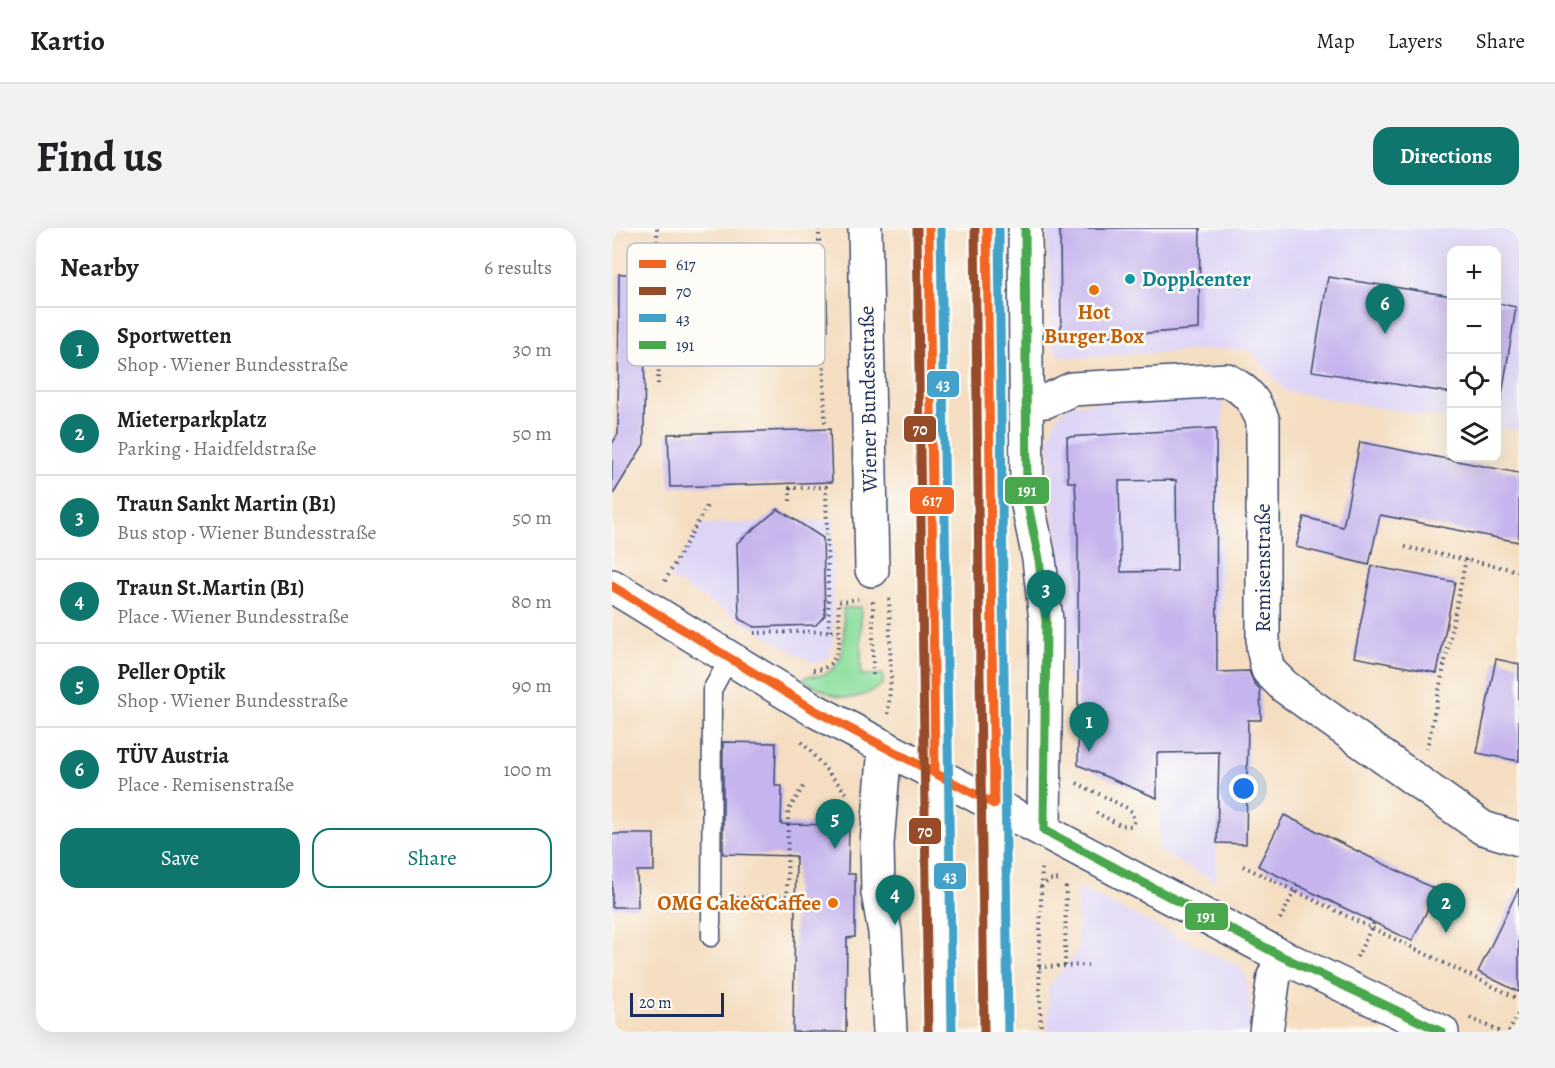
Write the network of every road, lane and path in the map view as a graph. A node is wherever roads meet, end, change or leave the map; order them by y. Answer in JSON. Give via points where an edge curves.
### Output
{"nodes":[{"id":1,"x":865,"y":228,"type":"edge"},
{"id":2,"x":929,"y":228,"type":"edge"},
{"id":3,"x":987,"y":228,"type":"edge"},
{"id":4,"x":1024,"y":228,"type":"edge"},
{"id":5,"x":659,"y":366,"type":"edge"},
{"id":6,"x":824,"y":366,"type":"edge"},
{"id":7,"x":658,"y":384,"type":"dead end"},
{"id":8,"x":1027,"y":402,"type":"junction"},
{"id":9,"x":825,"y":424,"type":"dead end"},
{"id":10,"x":790,"y":501,"type":"dead end"},
{"id":11,"x":708,"y":504,"type":"dead end"},
{"id":12,"x":1404,"y":547,"type":"dead end"},
{"id":13,"x":1466,"y":559,"type":"junction"},
{"id":14,"x":1519,"y":571,"type":"edge"},
{"id":15,"x":665,"y":582,"type":"dead end"},
{"id":16,"x":867,"y":584,"type":"joint"},
{"id":17,"x":612,"y":586,"type":"edge"},
{"id":18,"x":829,"y":631,"type":"junction"},
{"id":19,"x":839,"y":631,"type":"junction"},
{"id":20,"x":760,"y":639,"type":"dead end"},
{"id":21,"x":729,"y":658,"type":"junction"},
{"id":22,"x":809,"y":670,"type":"dead end"},
{"id":23,"x":873,"y":675,"type":"dead end"},
{"id":24,"x":806,"y":746,"type":"dead end"},
{"id":25,"x":885,"y":747,"type":"junction"},
{"id":26,"x":1426,"y":750,"type":"dead end"},
{"id":27,"x":935,"y":773,"type":"junction"},
{"id":28,"x":1071,"y":780,"type":"dead end"},
{"id":29,"x":806,"y":784,"type":"dead end"},
{"id":30,"x":981,"y":797,"type":"junction"},
{"id":31,"x":854,"y":802,"type":"dead end"},
{"id":32,"x":1093,"y":811,"type":"dead end"},
{"id":33,"x":1044,"y":830,"type":"junction"},
{"id":34,"x":1519,"y":839,"type":"edge"},
{"id":35,"x":1244,"y":866,"type":"dead end"},
{"id":36,"x":1066,"y":885,"type":"dead end"},
{"id":37,"x":1298,"y":885,"type":"dead end"},
{"id":38,"x":1041,"y":887,"type":"dead end"},
{"id":39,"x":1294,"y":891,"type":"junction"},
{"id":40,"x":711,"y":899,"type":"junction"},
{"id":41,"x":1278,"y":922,"type":"dead end"},
{"id":42,"x":1374,"y":922,"type":"dead end"},
{"id":43,"x":1371,"y":928,"type":"junction"},
{"id":44,"x":711,"y":937,"type":"dead end"},
{"id":45,"x":1283,"y":957,"type":"junction"},
{"id":46,"x":1355,"y":961,"type":"dead end"},
{"id":47,"x":1089,"y":965,"type":"dead end"},
{"id":48,"x":1065,"y":966,"type":"junction"},
{"id":49,"x":1039,"y":967,"type":"junction"},
{"id":50,"x":1519,"y":999,"type":"edge"},
{"id":51,"x":1519,"y":1012,"type":"edge"},
{"id":52,"x":890,"y":1032,"type":"edge"},
{"id":53,"x":940,"y":1032,"type":"edge"},
{"id":54,"x":996,"y":1032,"type":"edge"},
{"id":55,"x":1041,"y":1032,"type":"edge"},
{"id":56,"x":1266,"y":1032,"type":"edge"},
{"id":57,"x":1442,"y":1032,"type":"edge"},
{"id":58,"x":1509,"y":1032,"type":"edge"}],
"edges":[{"from":1,"to":16,"type":"street","name":"Wiener Bundesstraße"},
{"from":2,"to":27,"type":"street"},
{"from":3,"to":30,"type":"street"},
{"from":4,"to":8,"type":"street"},
{"from":5,"to":7,"type":"path"},
{"from":6,"to":9,"type":"path"},
{"from":8,"to":33,"type":"street","via":[[1027,500],[1046,620]]},
{"from":8,"to":34,"type":"street","name":"Remisenstraße","via":[[1046,401],[1072,389],[1227,380],[1241,387],[1253,400],[1263,421],[1263,648],[1268,670],[1285,687],[1483,828]]},
{"from":10,"to":18,"type":"path","via":[[790,488],[826,487]]},
{"from":11,"to":15,"type":"path"},
{"from":12,"to":13,"type":"path"},
{"from":13,"to":14,"type":"path"},
{"from":13,"to":26,"type":"path"},
{"from":16,"to":19,"type":"path","via":[[838,602]]},
{"from":17,"to":21,"type":"street"},
{"from":18,"to":19,"type":"path"},
{"from":18,"to":20,"type":"path","via":[[750,633]]},
{"from":19,"to":22,"type":"path","via":[[840,646],[830,664],[820,670]]},
{"from":21,"to":25,"type":"street"},
{"from":21,"to":40,"type":"lane","via":[[712,690]]},
{"from":23,"to":25,"type":"path","via":[[873,597],[889,596],[891,677]]},
{"from":24,"to":31,"type":"path"},
{"from":25,"to":27,"type":"street"},
{"from":25,"to":52,"type":"street","via":[[877,844]]},
{"from":27,"to":30,"type":"street"},
{"from":27,"to":53,"type":"street"},
{"from":28,"to":32,"type":"path","via":[[1127,808],[1135,818],[1131,826],[1120,825]]},
{"from":29,"to":40,"type":"path","via":[[788,811],[787,896]]},
{"from":30,"to":33,"type":"street"},
{"from":30,"to":54,"type":"street"},
{"from":33,"to":45,"type":"street"},
{"from":35,"to":39,"type":"path"},
{"from":36,"to":48,"type":"path"},
{"from":37,"to":39,"type":"path"},
{"from":38,"to":49,"type":"path"},
{"from":39,"to":41,"type":"path"},
{"from":39,"to":43,"type":"path"},
{"from":40,"to":44,"type":"lane"},
{"from":42,"to":43,"type":"path"},
{"from":43,"to":46,"type":"path"},
{"from":43,"to":50,"type":"path"},
{"from":45,"to":56,"type":"street","via":[[1274,976]]},
{"from":45,"to":57,"type":"street"},
{"from":47,"to":48,"type":"path"},
{"from":48,"to":49,"type":"path"},
{"from":49,"to":55,"type":"path"},
{"from":51,"to":58,"type":"path"}]}
